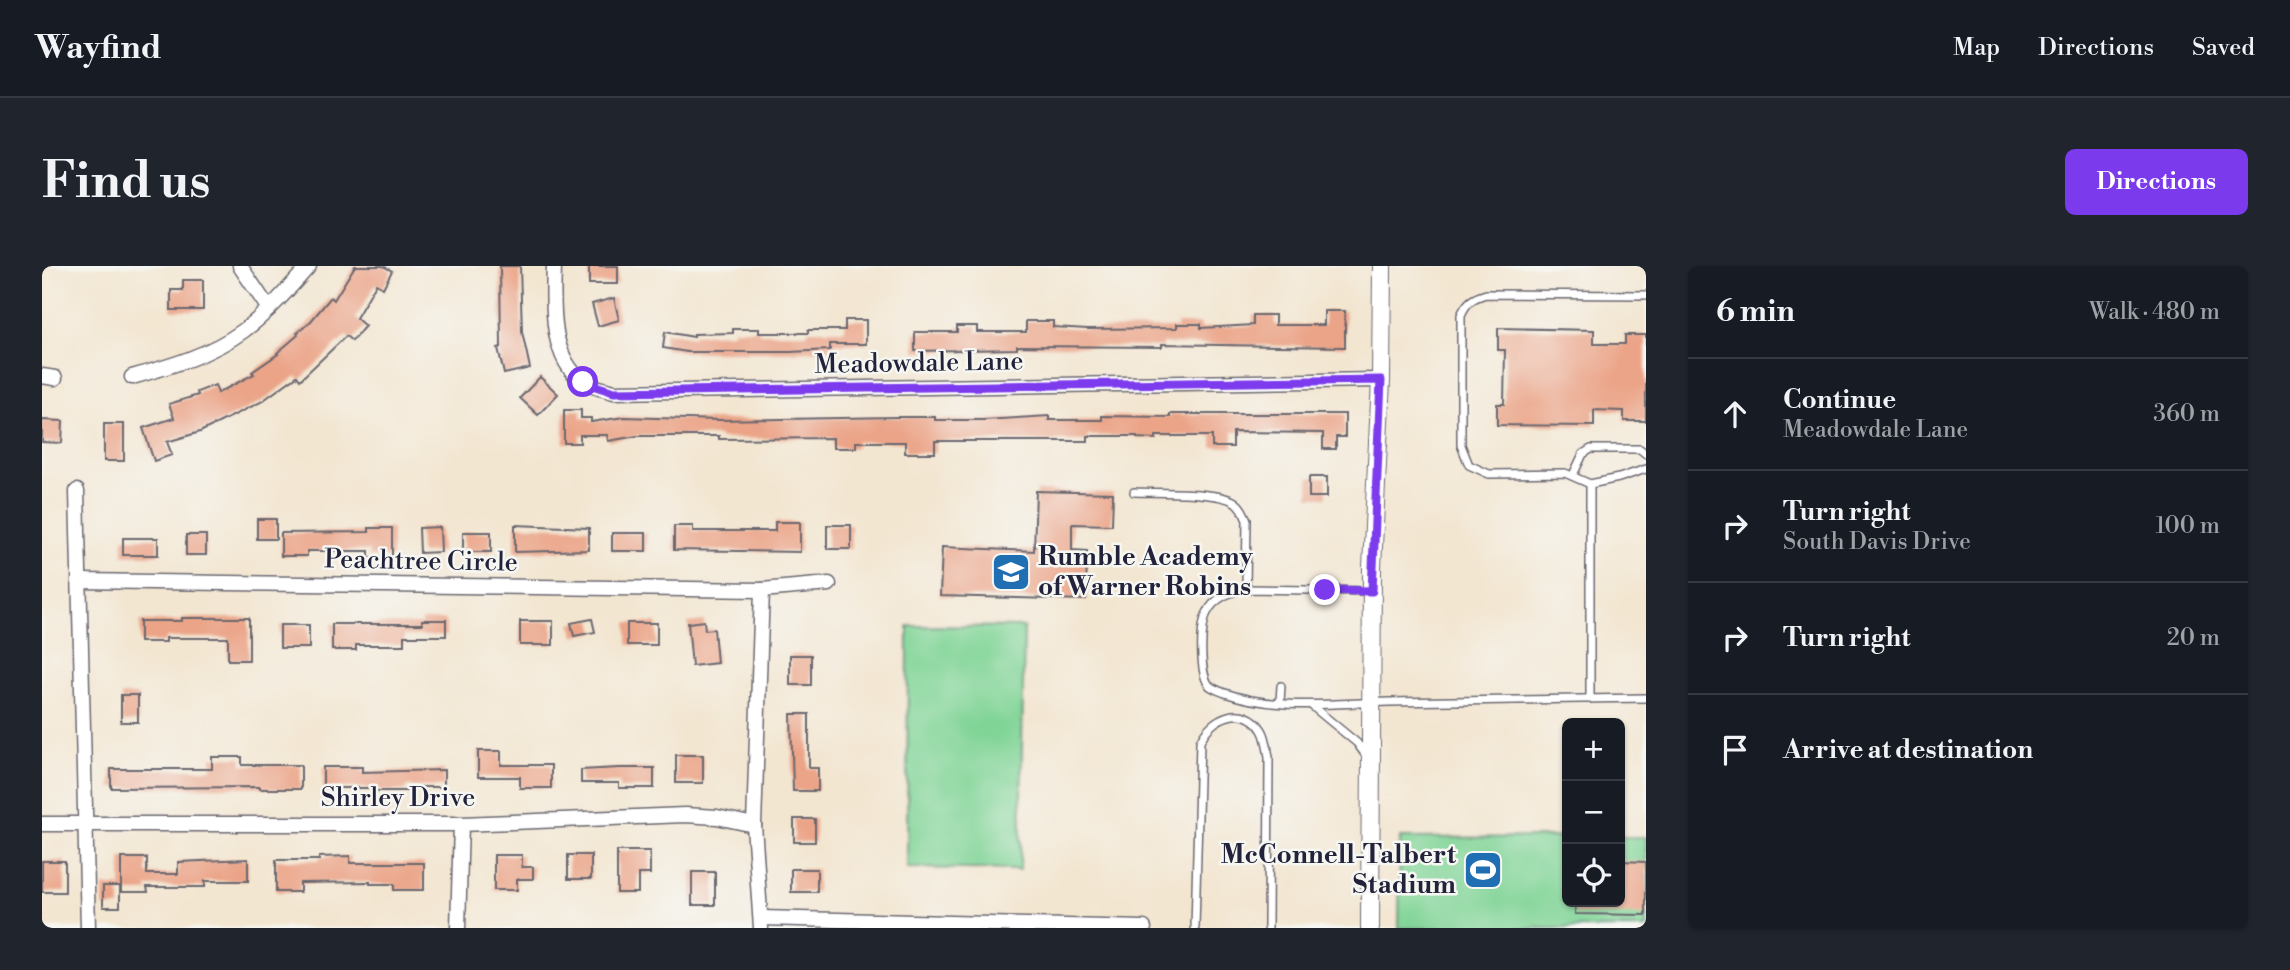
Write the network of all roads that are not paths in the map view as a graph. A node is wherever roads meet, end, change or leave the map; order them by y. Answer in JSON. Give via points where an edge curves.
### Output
{"nodes":[{"id":1,"x":240,"y":266,"type":"edge"},
{"id":2,"x":309,"y":266,"type":"edge"},
{"id":3,"x":554,"y":266,"type":"edge"},
{"id":4,"x":1382,"y":266,"type":"edge"},
{"id":5,"x":1646,"y":295,"type":"edge"},
{"id":6,"x":269,"y":309,"type":"junction"},
{"id":7,"x":132,"y":377,"type":"dead end"},
{"id":8,"x":1381,"y":380,"type":"junction"},
{"id":9,"x":1646,"y":454,"type":"edge"},
{"id":10,"x":1646,"y":469,"type":"edge"},
{"id":11,"x":1573,"y":475,"type":"junction"},
{"id":12,"x":1590,"y":484,"type":"junction"},
{"id":13,"x":77,"y":491,"type":"dead end"},
{"id":14,"x":1134,"y":492,"type":"dead end"},
{"id":15,"x":79,"y":580,"type":"junction"},
{"id":16,"x":829,"y":584,"type":"dead end"},
{"id":17,"x":1246,"y":589,"type":"junction"},
{"id":18,"x":762,"y":590,"type":"junction"},
{"id":19,"x":1372,"y":591,"type":"junction"},
{"id":20,"x":1281,"y":686,"type":"dead end"},
{"id":21,"x":1646,"y":698,"type":"edge"},
{"id":22,"x":1590,"y":699,"type":"junction"},
{"id":23,"x":1280,"y":702,"type":"junction"},
{"id":24,"x":1370,"y":702,"type":"junction"},
{"id":25,"x":1312,"y":705,"type":"junction"},
{"id":26,"x":1370,"y":761,"type":"junction"},
{"id":27,"x":85,"y":823,"type":"junction"},
{"id":28,"x":42,"y":824,"type":"edge"},
{"id":29,"x":461,"y":824,"type":"junction"},
{"id":30,"x":754,"y":825,"type":"junction"},
{"id":31,"x":762,"y":923,"type":"edge"},
{"id":32,"x":89,"y":928,"type":"edge"},
{"id":33,"x":458,"y":928,"type":"edge"},
{"id":34,"x":1144,"y":928,"type":"edge"},
{"id":35,"x":1195,"y":928,"type":"edge"},
{"id":36,"x":1268,"y":928,"type":"edge"},
{"id":37,"x":1370,"y":928,"type":"edge"}],
"edges":[{"from":1,"to":6,"type":"street"},
{"from":2,"to":6,"type":"street"},
{"from":3,"to":8,"type":"street","name":"Meadowdale Lane","via":[[559,346],[568,366],[583,382],[614,392]]},
{"from":4,"to":8,"type":"street"},
{"from":5,"to":11,"type":"lane","via":[[1486,294],[1466,304],[1461,315],[1461,445],[1469,465],[1489,474]]},
{"from":6,"to":7,"type":"street","via":[[209,351]]},
{"from":8,"to":19,"type":"street"},
{"from":9,"to":11,"type":"lane","via":[[1640,449],[1591,449],[1583,454]]},
{"from":10,"to":12,"type":"lane"},
{"from":11,"to":12,"type":"lane"},
{"from":12,"to":22,"type":"lane"},
{"from":13,"to":15,"type":"street"},
{"from":14,"to":17,"type":"lane","via":[[1221,496],[1235,502],[1247,520]]},
{"from":15,"to":18,"type":"street","name":"Peachtree Circle"},
{"from":15,"to":27,"type":"street"},
{"from":16,"to":18,"type":"street","name":"Peachtree Circle"},
{"from":17,"to":19,"type":"lane"},
{"from":17,"to":23,"type":"lane","via":[[1219,598],[1206,614],[1204,675],[1209,685],[1222,692]]},
{"from":18,"to":30,"type":"street"},
{"from":19,"to":24,"type":"street"},
{"from":20,"to":23,"type":"lane"},
{"from":21,"to":22,"type":"lane"},
{"from":22,"to":24,"type":"lane"},
{"from":23,"to":25,"type":"lane"},
{"from":24,"to":25,"type":"lane"},
{"from":24,"to":26,"type":"street"},
{"from":25,"to":26,"type":"lane","via":[[1357,743]]},
{"from":26,"to":37,"type":"street"},
{"from":27,"to":28,"type":"street","name":"Shirley Drive"},
{"from":27,"to":29,"type":"street","name":"Shirley Drive"},
{"from":27,"to":32,"type":"street"},
{"from":29,"to":30,"type":"street","name":"Shirley Drive","via":[[685,815]]},
{"from":29,"to":33,"type":"street"},
{"from":30,"to":31,"type":"street"},
{"from":31,"to":34,"type":"street"},
{"from":35,"to":36,"type":"lane","via":[[1200,742],[1213,722],[1233,716],[1249,718],[1266,737]]}]}
